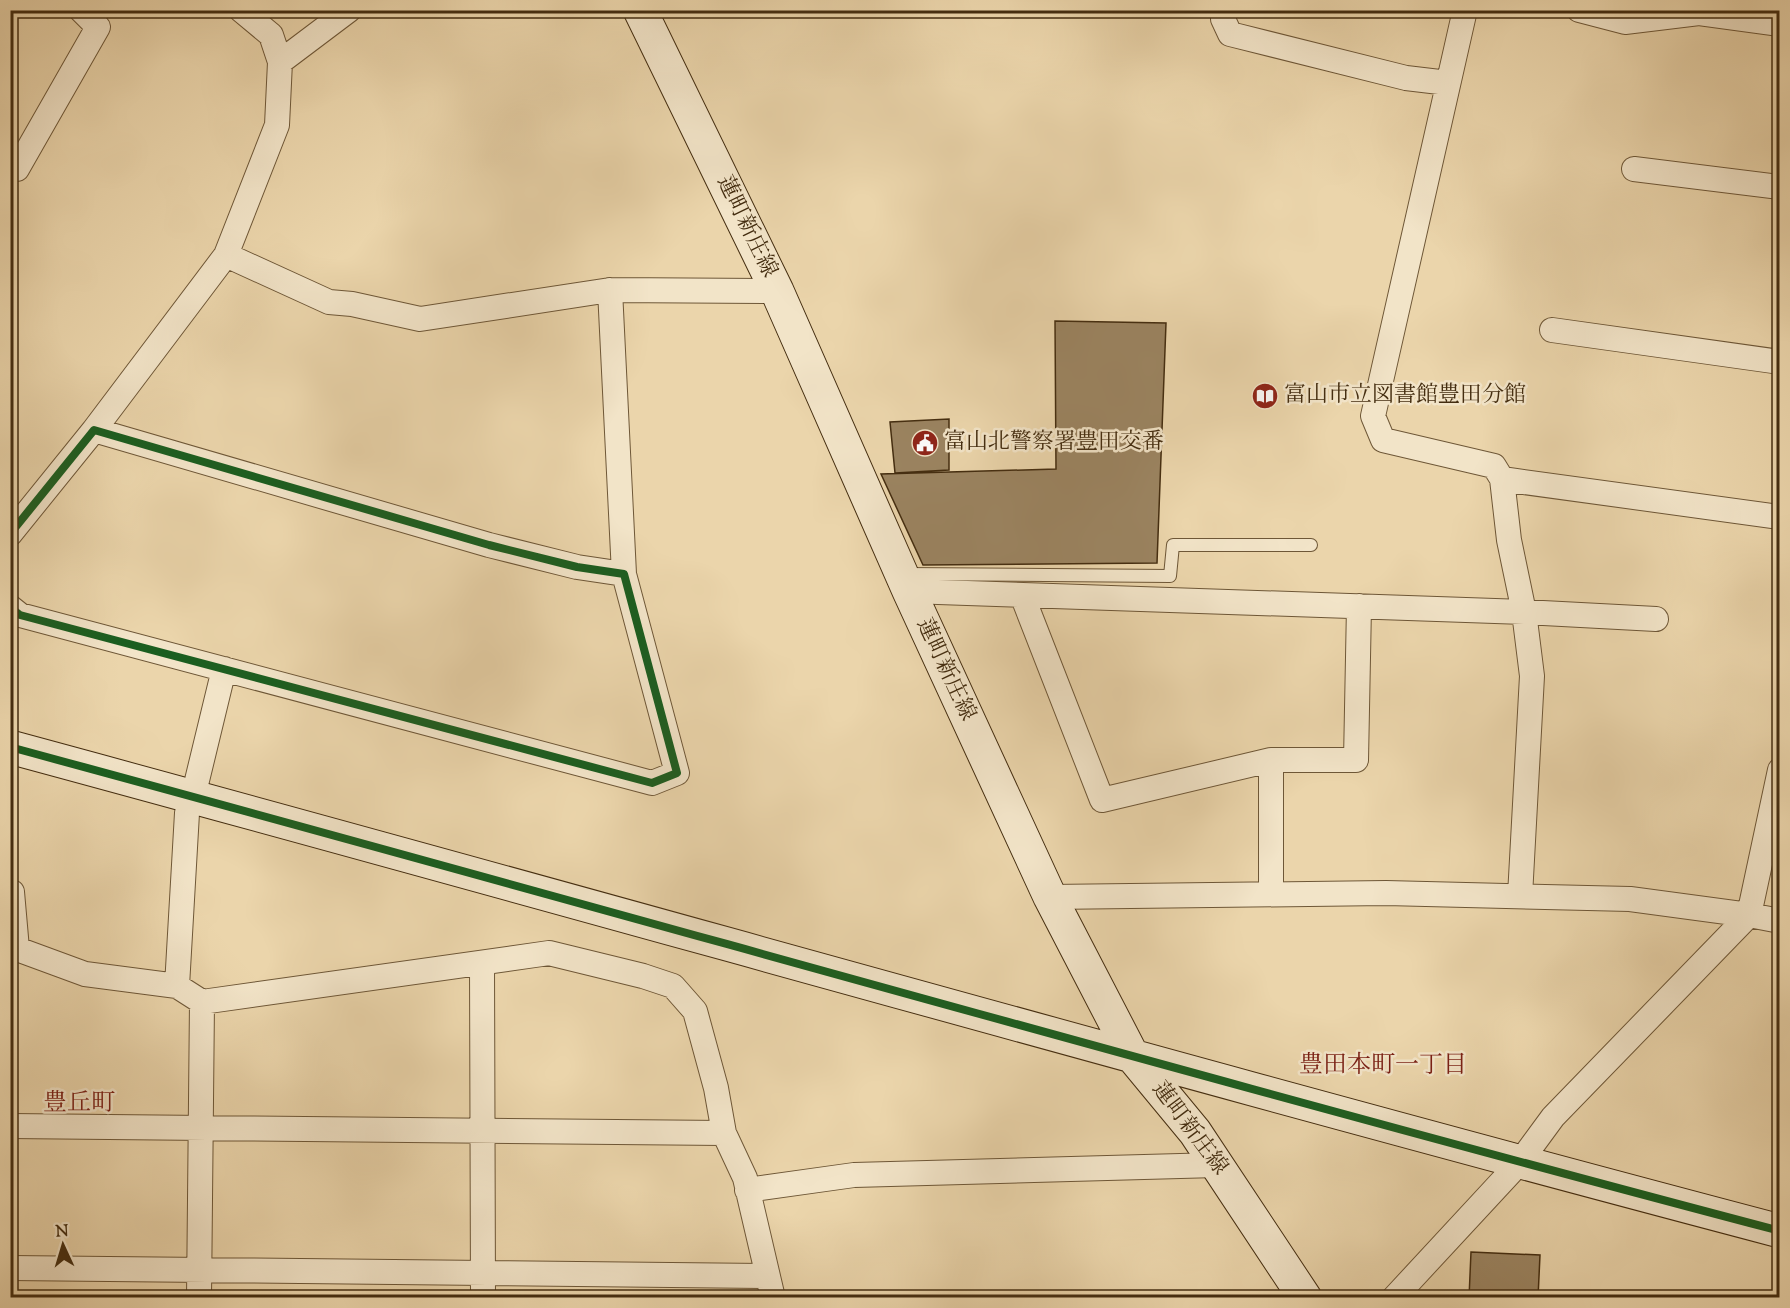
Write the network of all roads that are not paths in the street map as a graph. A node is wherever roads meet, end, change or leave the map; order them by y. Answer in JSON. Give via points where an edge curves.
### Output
{"nodes":[{"id":1,"x":81,"y":10,"type":"edge"},
{"id":2,"x":241,"y":10,"type":"edge"},
{"id":3,"x":349,"y":10,"type":"edge"},
{"id":4,"x":640,"y":10,"type":"edge"},
{"id":5,"x":1226,"y":10,"type":"edge"},
{"id":6,"x":1465,"y":10,"type":"edge"},
{"id":7,"x":1579,"y":10,"type":"edge"},
{"id":8,"x":1779,"y":24,"type":"edge"},
{"id":9,"x":280,"y":62,"type":"junction"},
{"id":10,"x":1448,"y":82,"type":"junction"},
{"id":11,"x":1634,"y":169,"type":"dead end"},
{"id":12,"x":13,"y":171,"type":"edge"},
{"id":13,"x":1779,"y":187,"type":"edge"},
{"id":14,"x":226,"y":255,"type":"junction"},
{"id":15,"x":610,"y":290,"type":"junction"},
{"id":16,"x":777,"y":291,"type":"junction"},
{"id":17,"x":1552,"y":330,"type":"dead end"},
{"id":18,"x":1779,"y":362,"type":"edge"},
{"id":19,"x":94,"y":430,"type":"junction"},
{"id":20,"x":1502,"y":479,"type":"junction"},
{"id":21,"x":1779,"y":517,"type":"edge"},
{"id":22,"x":10,"y":534,"type":"edge"},
{"id":23,"x":1311,"y":544,"type":"dead end"},
{"id":24,"x":624,"y":574,"type":"junction"},
{"id":25,"x":905,"y":582,"type":"junction"},
{"id":26,"x":1022,"y":595,"type":"junction"},
{"id":27,"x":10,"y":606,"type":"edge"},
{"id":28,"x":1359,"y":606,"type":"junction"},
{"id":29,"x":1524,"y":612,"type":"junction"},
{"id":30,"x":1656,"y":619,"type":"dead end"},
{"id":31,"x":224,"y":669,"type":"junction"},
{"id":32,"x":10,"y":747,"type":"edge"},
{"id":33,"x":1271,"y":760,"type":"junction"},
{"id":34,"x":1779,"y":770,"type":"edge"},
{"id":35,"x":193,"y":797,"type":"junction"},
{"id":36,"x":12,"y":892,"type":"dead end"},
{"id":37,"x":1271,"y":893,"type":"junction"},
{"id":38,"x":1520,"y":896,"type":"junction"},
{"id":39,"x":1050,"y":897,"type":"junction"},
{"id":40,"x":1749,"y":915,"type":"junction"},
{"id":41,"x":1779,"y":921,"type":"edge"},
{"id":42,"x":482,"y":963,"type":"junction"},
{"id":43,"x":177,"y":986,"type":"junction"},
{"id":44,"x":202,"y":1002,"type":"junction"},
{"id":45,"x":1133,"y":1056,"type":"junction"},
{"id":46,"x":10,"y":1126,"type":"edge"},
{"id":47,"x":202,"y":1127,"type":"junction"},
{"id":48,"x":483,"y":1131,"type":"junction"},
{"id":49,"x":724,"y":1133,"type":"junction"},
{"id":50,"x":1520,"y":1162,"type":"junction"},
{"id":51,"x":1216,"y":1165,"type":"junction"},
{"id":52,"x":747,"y":1190,"type":"junction"},
{"id":53,"x":1779,"y":1231,"type":"edge"},
{"id":54,"x":10,"y":1268,"type":"edge"},
{"id":55,"x":201,"y":1270,"type":"junction"},
{"id":56,"x":483,"y":1273,"type":"junction"},
{"id":57,"x":770,"y":1287,"type":"edge"},
{"id":58,"x":200,"y":1298,"type":"edge"},
{"id":59,"x":483,"y":1298,"type":"edge"},
{"id":60,"x":1305,"y":1298,"type":"edge"},
{"id":61,"x":1394,"y":1298,"type":"edge"}],
"edges":[{"from":1,"to":12,"type":"street","via":[[98,27]]},
{"from":2,"to":9,"type":"street","via":[[271,35]]},
{"from":3,"to":9,"type":"street"},
{"from":4,"to":16,"type":"street","name":"蓮町新庄線"},
{"from":5,"to":10,"type":"street","via":[[1223,18],[1230,34],[1406,78]]},
{"from":6,"to":10,"type":"street"},
{"from":7,"to":8,"type":"street","via":[[1625,22],[1699,13]]},
{"from":9,"to":14,"type":"street","via":[[277,125]]},
{"from":10,"to":20,"type":"street","via":[[1373,417],[1383,440],[1494,466]]},
{"from":11,"to":13,"type":"street"},
{"from":14,"to":15,"type":"street","via":[[329,302],[420,319]]},
{"from":14,"to":19,"type":"street"},
{"from":15,"to":16,"type":"street"},
{"from":15,"to":24,"type":"street"},
{"from":16,"to":25,"type":"street","name":"蓮町新庄線"},
{"from":17,"to":18,"type":"street"},
{"from":19,"to":22,"type":"street"},
{"from":19,"to":24,"type":"street","via":[[489,544],[577,567]]},
{"from":20,"to":21,"type":"street"},
{"from":20,"to":29,"type":"street","via":[[1509,540]]},
{"from":23,"to":25,"type":"lane","via":[[1173,545],[1170,576]]},
{"from":24,"to":31,"type":"street","via":[[677,773],[652,783]]},
{"from":25,"to":26,"type":"street"},
{"from":25,"to":39,"type":"street","name":"蓮町新庄線"},
{"from":26,"to":28,"type":"street"},
{"from":26,"to":33,"type":"street","via":[[1102,800]]},
{"from":27,"to":31,"type":"street","via":[[20,615]]},
{"from":28,"to":29,"type":"street"},
{"from":28,"to":33,"type":"street","via":[[1356,760]]},
{"from":29,"to":30,"type":"street"},
{"from":29,"to":38,"type":"street","via":[[1532,676]]},
{"from":31,"to":35,"type":"street"},
{"from":32,"to":35,"type":"street"},
{"from":33,"to":37,"type":"street"},
{"from":34,"to":40,"type":"street"},
{"from":35,"to":43,"type":"street","via":[[187,813]]},
{"from":35,"to":45,"type":"street"},
{"from":36,"to":43,"type":"street","via":[[17,949],[85,974]]},
{"from":37,"to":38,"type":"street"},
{"from":37,"to":39,"type":"street"},
{"from":38,"to":40,"type":"street","via":[[1630,899]]},
{"from":39,"to":45,"type":"street","name":"蓮町新庄線"},
{"from":40,"to":41,"type":"street"},
{"from":40,"to":50,"type":"street","via":[[1553,1117]]},
{"from":42,"to":44,"type":"street"},
{"from":42,"to":48,"type":"street"},
{"from":42,"to":49,"type":"street","via":[[549,953],[673,986],[695,1011]]},
{"from":43,"to":44,"type":"street"},
{"from":44,"to":47,"type":"street"},
{"from":45,"to":50,"type":"street"},
{"from":45,"to":51,"type":"street","name":"蓮町新庄線","via":[[1195,1132]]},
{"from":46,"to":47,"type":"street"},
{"from":47,"to":48,"type":"street"},
{"from":47,"to":55,"type":"street"},
{"from":48,"to":49,"type":"street"},
{"from":48,"to":56,"type":"street"},
{"from":49,"to":52,"type":"street"},
{"from":50,"to":53,"type":"street"},
{"from":50,"to":61,"type":"street"},
{"from":51,"to":52,"type":"street","via":[[854,1175]]},
{"from":51,"to":60,"type":"street","name":"蓮町新庄線"},
{"from":52,"to":57,"type":"street"},
{"from":54,"to":55,"type":"street"},
{"from":55,"to":56,"type":"street"},
{"from":55,"to":58,"type":"street"},
{"from":56,"to":57,"type":"street"},
{"from":56,"to":59,"type":"street"}]}
